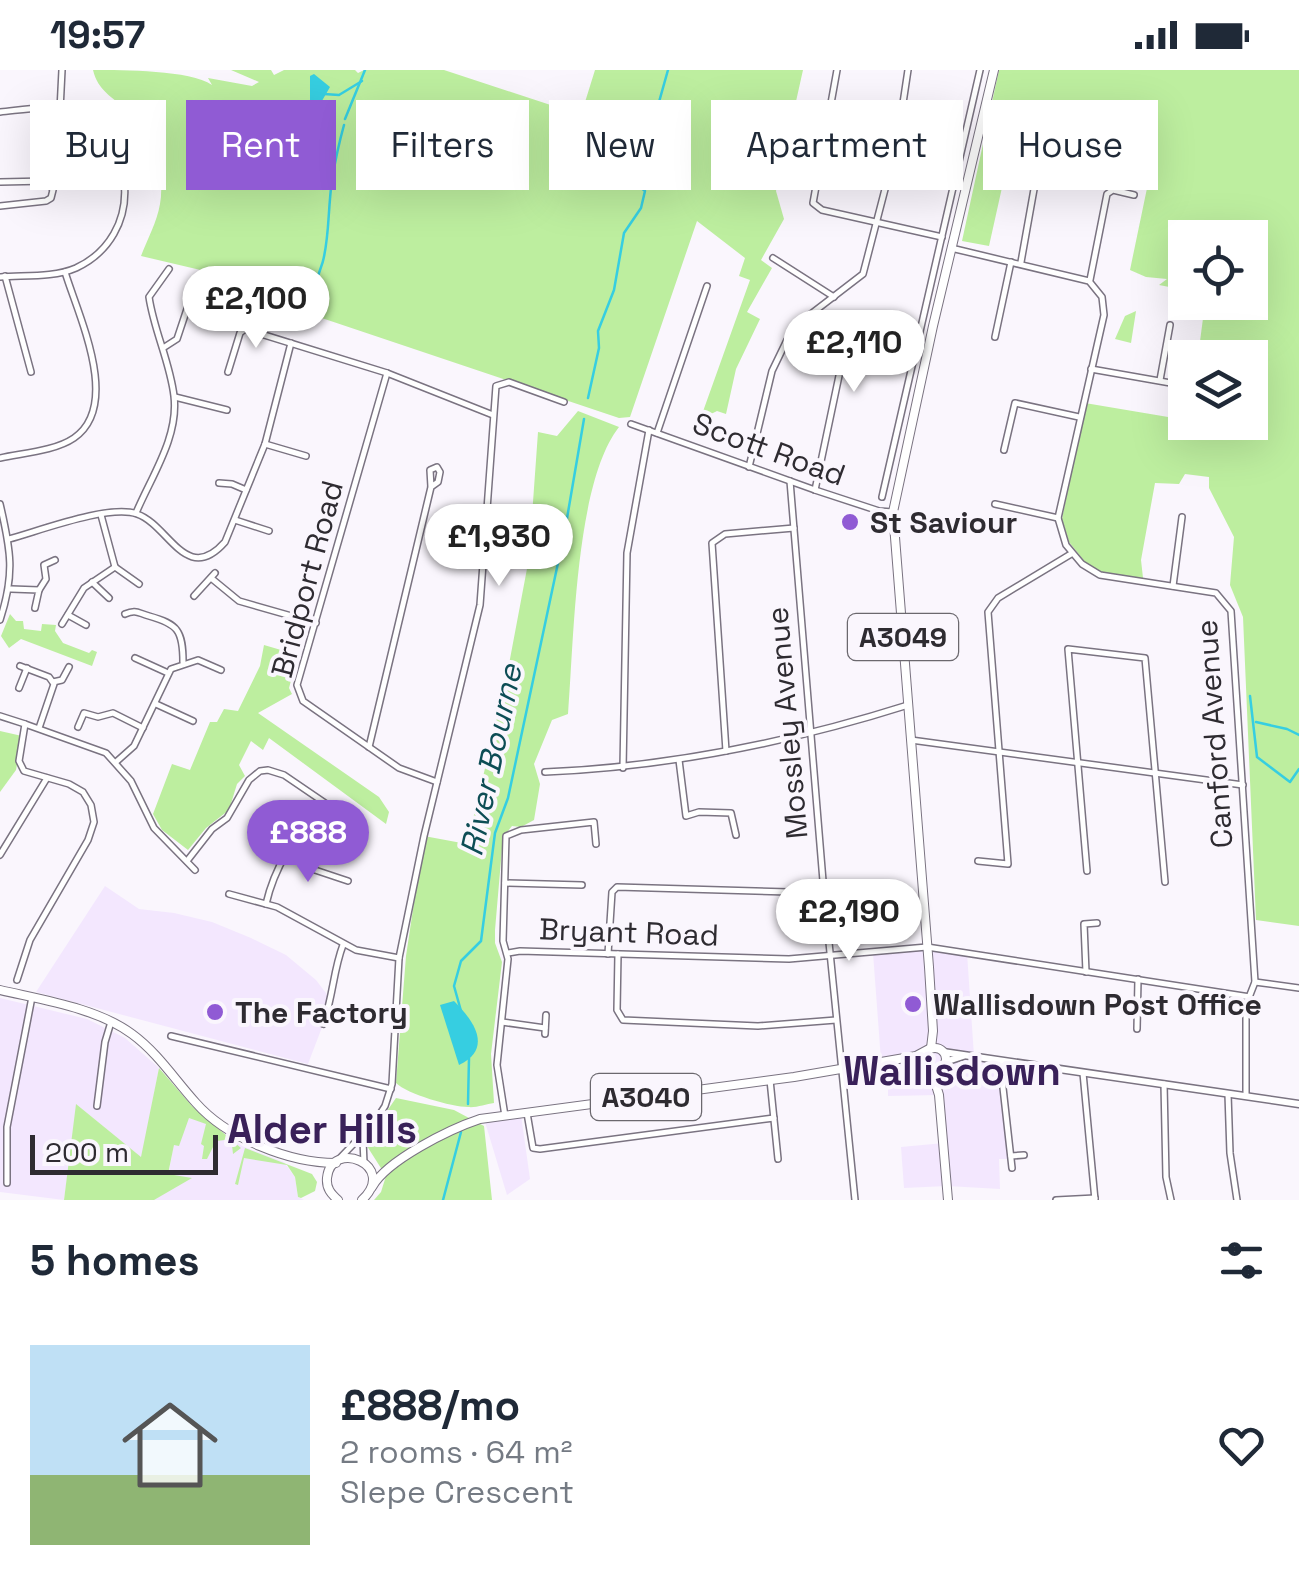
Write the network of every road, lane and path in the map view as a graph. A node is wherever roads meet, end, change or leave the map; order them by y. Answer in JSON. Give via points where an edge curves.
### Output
{"nodes":[{"id":1,"x":62,"y":70,"type":"edge"},
{"id":2,"x":837,"y":70,"type":"edge"},
{"id":3,"x":908,"y":70,"type":"edge"},
{"id":4,"x":980,"y":70,"type":"edge"},
{"id":5,"x":994,"y":70,"type":"edge"},
{"id":6,"x":60,"y":100,"type":"edge"},
{"id":7,"x":30,"y":111,"type":"edge"},
{"id":8,"x":0,"y":112,"type":"edge"},
{"id":9,"x":0,"y":182,"type":"edge"},
{"id":10,"x":126,"y":190,"type":"edge"},
{"id":11,"x":1034,"y":190,"type":"edge"},
{"id":12,"x":1134,"y":195,"type":"dead end"},
{"id":13,"x":0,"y":206,"type":"edge"},
{"id":14,"x":948,"y":206,"type":"junction"},
{"id":15,"x":960,"y":209,"type":"junction"},
{"id":16,"x":876,"y":222,"type":"junction"},
{"id":17,"x":942,"y":237,"type":"junction"},
{"id":18,"x":951,"y":248,"type":"junction"},
{"id":19,"x":773,"y":258,"type":"dead end"},
{"id":20,"x":1011,"y":262,"type":"junction"},
{"id":21,"x":1020,"y":264,"type":"junction"},
{"id":22,"x":169,"y":269,"type":"dead end"},
{"id":23,"x":65,"y":272,"type":"junction"},
{"id":24,"x":3,"y":276,"type":"edge"},
{"id":25,"x":1089,"y":281,"type":"junction"},
{"id":26,"x":707,"y":286,"type":"dead end"},
{"id":27,"x":834,"y":296,"type":"junction"},
{"id":28,"x":192,"y":297,"type":"dead end"},
{"id":29,"x":807,"y":317,"type":"junction"},
{"id":30,"x":1170,"y":324,"type":"dead end"},
{"id":31,"x":994,"y":337,"type":"dead end"},
{"id":32,"x":291,"y":343,"type":"junction"},
{"id":33,"x":163,"y":348,"type":"junction"},
{"id":34,"x":1090,"y":369,"type":"junction"},
{"id":35,"x":31,"y":372,"type":"dead end"},
{"id":36,"x":228,"y":372,"type":"dead end"},
{"id":37,"x":387,"y":374,"type":"junction"},
{"id":38,"x":1160,"y":380,"type":"junction"},
{"id":39,"x":1168,"y":382,"type":"edge"},
{"id":40,"x":175,"y":397,"type":"junction"},
{"id":41,"x":564,"y":402,"type":"dead end"},
{"id":42,"x":226,"y":410,"type":"dead end"},
{"id":43,"x":493,"y":416,"type":"junction"},
{"id":44,"x":1079,"y":417,"type":"junction"},
{"id":45,"x":631,"y":424,"type":"dead end"},
{"id":46,"x":649,"y":430,"type":"junction"},
{"id":47,"x":657,"y":433,"type":"junction"},
{"id":48,"x":264,"y":444,"type":"junction"},
{"id":49,"x":1004,"y":450,"type":"dead end"},
{"id":50,"x":306,"y":457,"type":"dead end"},
{"id":51,"x":0,"y":458,"type":"edge"},
{"id":52,"x":750,"y":467,"type":"junction"},
{"id":53,"x":790,"y":481,"type":"junction"},
{"id":54,"x":219,"y":483,"type":"dead end"},
{"id":55,"x":431,"y":487,"type":"dead end"},
{"id":56,"x":246,"y":490,"type":"junction"},
{"id":57,"x":815,"y":490,"type":"junction"},
{"id":58,"x":882,"y":498,"type":"dead end"},
{"id":59,"x":0,"y":504,"type":"edge"},
{"id":60,"x":995,"y":504,"type":"dead end"},
{"id":61,"x":893,"y":512,"type":"junction"},
{"id":62,"x":136,"y":514,"type":"junction"},
{"id":63,"x":102,"y":515,"type":"junction"},
{"id":64,"x":1182,"y":517,"type":"dead end"},
{"id":65,"x":1058,"y":518,"type":"junction"},
{"id":66,"x":235,"y":520,"type":"junction"},
{"id":67,"x":794,"y":528,"type":"junction"},
{"id":68,"x":270,"y":531,"type":"dead end"},
{"id":69,"x":8,"y":539,"type":"junction"},
{"id":70,"x":1071,"y":554,"type":"junction"},
{"id":71,"x":55,"y":560,"type":"dead end"},
{"id":72,"x":115,"y":567,"type":"junction"},
{"id":73,"x":92,"y":582,"type":"junction"},
{"id":74,"x":139,"y":584,"type":"dead end"},
{"id":75,"x":1173,"y":586,"type":"junction"},
{"id":76,"x":10,"y":588,"type":"junction"},
{"id":77,"x":39,"y":590,"type":"junction"},
{"id":78,"x":194,"y":596,"type":"dead end"},
{"id":79,"x":109,"y":598,"type":"dead end"},
{"id":80,"x":35,"y":608,"type":"dead end"},
{"id":81,"x":125,"y":614,"type":"dead end"},
{"id":82,"x":68,"y":615,"type":"junction"},
{"id":83,"x":0,"y":620,"type":"edge"},
{"id":84,"x":316,"y":623,"type":"junction"},
{"id":85,"x":62,"y":624,"type":"dead end"},
{"id":86,"x":86,"y":625,"type":"dead end"},
{"id":87,"x":136,"y":658,"type":"dead end"},
{"id":88,"x":184,"y":662,"type":"junction"},
{"id":89,"x":70,"y":667,"type":"dead end"},
{"id":90,"x":221,"y":670,"type":"dead end"},
{"id":91,"x":168,"y":674,"type":"junction"},
{"id":92,"x":53,"y":682,"type":"junction"},
{"id":93,"x":19,"y":688,"type":"dead end"},
{"id":94,"x":156,"y":704,"type":"junction"},
{"id":95,"x":908,"y":705,"type":"junction"},
{"id":96,"x":0,"y":716,"type":"edge"},
{"id":97,"x":193,"y":720,"type":"dead end"},
{"id":98,"x":25,"y":724,"type":"junction"},
{"id":99,"x":78,"y":727,"type":"dead end"},
{"id":100,"x":39,"y":728,"type":"junction"},
{"id":101,"x":143,"y":728,"type":"junction"},
{"id":102,"x":810,"y":731,"type":"junction"},
{"id":103,"x":911,"y":740,"type":"junction"},
{"id":104,"x":369,"y":747,"type":"junction"},
{"id":105,"x":726,"y":751,"type":"junction"},
{"id":106,"x":998,"y":752,"type":"junction"},
{"id":107,"x":679,"y":760,"type":"junction"},
{"id":108,"x":116,"y":762,"type":"junction"},
{"id":109,"x":1078,"y":762,"type":"junction"},
{"id":110,"x":623,"y":768,"type":"junction"},
{"id":111,"x":544,"y":772,"type":"dead end"},
{"id":112,"x":1154,"y":773,"type":"junction"},
{"id":113,"x":47,"y":778,"type":"junction"},
{"id":114,"x":436,"y":782,"type":"junction"},
{"id":115,"x":1243,"y":785,"type":"junction"},
{"id":116,"x":321,"y":802,"type":"junction"},
{"id":117,"x":350,"y":820,"type":"dead end"},
{"id":118,"x":736,"y":836,"type":"dead end"},
{"id":119,"x":596,"y":844,"type":"dead end"},
{"id":120,"x":288,"y":848,"type":"junction"},
{"id":121,"x":0,"y":856,"type":"edge"},
{"id":122,"x":187,"y":861,"type":"junction"},
{"id":123,"x":978,"y":861,"type":"dead end"},
{"id":124,"x":195,"y":870,"type":"dead end"},
{"id":125,"x":1087,"y":871,"type":"dead end"},
{"id":126,"x":348,"y":881,"type":"dead end"},
{"id":127,"x":1165,"y":882,"type":"dead end"},
{"id":128,"x":504,"y":883,"type":"junction"},
{"id":129,"x":582,"y":885,"type":"dead end"},
{"id":130,"x":824,"y":893,"type":"junction"},
{"id":131,"x":229,"y":894,"type":"dead end"},
{"id":132,"x":266,"y":904,"type":"junction"},
{"id":133,"x":1097,"y":922,"type":"dead end"},
{"id":134,"x":343,"y":944,"type":"junction"},
{"id":135,"x":928,"y":947,"type":"junction"},
{"id":136,"x":508,"y":954,"type":"junction"},
{"id":137,"x":608,"y":954,"type":"junction"},
{"id":138,"x":618,"y":954,"type":"junction"},
{"id":139,"x":830,"y":957,"type":"junction"},
{"id":140,"x":400,"y":958,"type":"junction"},
{"id":141,"x":1086,"y":972,"type":"junction"},
{"id":142,"x":1138,"y":979,"type":"junction"},
{"id":143,"x":17,"y":980,"type":"dead end"},
{"id":144,"x":1255,"y":982,"type":"junction"},
{"id":145,"x":1299,"y":988,"type":"edge"},
{"id":146,"x":0,"y":990,"type":"edge"},
{"id":147,"x":1250,"y":996,"type":"junction"},
{"id":148,"x":32,"y":998,"type":"junction"},
{"id":149,"x":546,"y":1015,"type":"dead end"},
{"id":150,"x":836,"y":1020,"type":"junction"},
{"id":151,"x":111,"y":1022,"type":"junction"},
{"id":152,"x":502,"y":1022,"type":"junction"},
{"id":153,"x":323,"y":1024,"type":"dead end"},
{"id":154,"x":1137,"y":1029,"type":"dead end"},
{"id":155,"x":172,"y":1036,"type":"dead end"},
{"id":156,"x":936,"y":1050,"type":"junction"},
{"id":157,"x":964,"y":1056,"type":"junction"},
{"id":158,"x":902,"y":1058,"type":"junction"},
{"id":159,"x":1000,"y":1061,"type":"junction"},
{"id":160,"x":944,"y":1065,"type":"junction"},
{"id":161,"x":930,"y":1069,"type":"junction"},
{"id":162,"x":841,"y":1070,"type":"junction"},
{"id":163,"x":1084,"y":1073,"type":"junction"},
{"id":164,"x":770,"y":1080,"type":"junction"},
{"id":165,"x":1164,"y":1084,"type":"junction"},
{"id":166,"x":391,"y":1089,"type":"junction"},
{"id":167,"x":1228,"y":1094,"type":"junction"},
{"id":168,"x":939,"y":1095,"type":"junction"},
{"id":169,"x":1246,"y":1096,"type":"junction"},
{"id":170,"x":1299,"y":1104,"type":"edge"},
{"id":171,"x":97,"y":1106,"type":"dead end"},
{"id":172,"x":527,"y":1113,"type":"junction"},
{"id":173,"x":0,"y":1116,"type":"edge"},
{"id":174,"x":505,"y":1116,"type":"junction"},
{"id":175,"x":9,"y":1118,"type":"junction"},
{"id":176,"x":774,"y":1118,"type":"junction"},
{"id":177,"x":369,"y":1128,"type":"junction"},
{"id":178,"x":1024,"y":1155,"type":"dead end"},
{"id":179,"x":1011,"y":1156,"type":"junction"},
{"id":180,"x":778,"y":1159,"type":"dead end"},
{"id":181,"x":309,"y":1160,"type":"junction"},
{"id":182,"x":337,"y":1162,"type":"junction"},
{"id":183,"x":400,"y":1163,"type":"junction"},
{"id":184,"x":366,"y":1164,"type":"junction"},
{"id":185,"x":1012,"y":1168,"type":"dead end"},
{"id":186,"x":7,"y":1182,"type":"dead end"},
{"id":187,"x":327,"y":1182,"type":"junction"},
{"id":188,"x":372,"y":1187,"type":"junction"},
{"id":189,"x":1095,"y":1199,"type":"edge"},
{"id":190,"x":338,"y":1200,"type":"edge"},
{"id":191,"x":362,"y":1200,"type":"edge"},
{"id":192,"x":855,"y":1200,"type":"edge"},
{"id":193,"x":948,"y":1200,"type":"edge"},
{"id":194,"x":1056,"y":1200,"type":"edge"},
{"id":195,"x":1171,"y":1200,"type":"edge"},
{"id":196,"x":1238,"y":1200,"type":"edge"}],
"edges":[{"from":1,"to":6,"type":"street"},
{"from":2,"to":16,"type":"street","via":[[813,202]]},
{"from":3,"to":16,"type":"street"},
{"from":4,"to":14,"type":"street"},
{"from":5,"to":15,"type":"main road","number":"A3049"},
{"from":7,"to":8,"type":"street"},
{"from":9,"to":13,"type":"street","via":[[42,180],[52,190],[46,201]]},
{"from":10,"to":23,"type":"street","via":[[110,242]]},
{"from":11,"to":21,"type":"street"},
{"from":12,"to":25,"type":"street","via":[[1107,194]]},
{"from":14,"to":15,"type":"street"},
{"from":14,"to":17,"type":"street"},
{"from":15,"to":18,"type":"main road","number":"A3049"},
{"from":16,"to":17,"type":"street"},
{"from":16,"to":27,"type":"street","via":[[863,274]]},
{"from":17,"to":58,"type":"street"},
{"from":18,"to":20,"type":"street"},
{"from":18,"to":61,"type":"main road","number":"A3049"},
{"from":19,"to":27,"type":"street"},
{"from":20,"to":21,"type":"street"},
{"from":20,"to":31,"type":"street"},
{"from":21,"to":25,"type":"street"},
{"from":22,"to":33,"type":"street","via":[[150,297]]},
{"from":23,"to":24,"type":"street"},
{"from":23,"to":51,"type":"street","via":[[93,365],[97,404],[75,437]]},
{"from":24,"to":35,"type":"street"},
{"from":25,"to":34,"type":"street","via":[[1104,308]]},
{"from":26,"to":47,"type":"street"},
{"from":27,"to":29,"type":"street"},
{"from":28,"to":33,"type":"street","via":[[177,339]]},
{"from":29,"to":52,"type":"street","via":[[786,340],[772,372]]},
{"from":29,"to":57,"type":"street","via":[[834,350],[840,371]]},
{"from":30,"to":38,"type":"street"},
{"from":32,"to":36,"type":"street","via":[[244,329]]},
{"from":32,"to":37,"type":"street"},
{"from":32,"to":48,"type":"street"},
{"from":33,"to":40,"type":"street"},
{"from":34,"to":38,"type":"street"},
{"from":34,"to":44,"type":"street"},
{"from":37,"to":43,"type":"street"},
{"from":37,"to":84,"type":"street","name":"Bridport Road"},
{"from":38,"to":39,"type":"street"},
{"from":40,"to":42,"type":"street"},
{"from":40,"to":62,"type":"street","via":[[168,440]]},
{"from":41,"to":43,"type":"street","via":[[508,382],[496,386]]},
{"from":43,"to":114,"type":"street","via":[[480,605]]},
{"from":44,"to":49,"type":"street","via":[[1016,403]]},
{"from":44,"to":65,"type":"street"},
{"from":45,"to":46,"type":"street","name":"Scott Road"},
{"from":46,"to":47,"type":"street","name":"Scott Road"},
{"from":46,"to":110,"type":"street","via":[[627,553]]},
{"from":47,"to":52,"type":"street","name":"Scott Road"},
{"from":48,"to":50,"type":"street"},
{"from":48,"to":56,"type":"street"},
{"from":52,"to":53,"type":"street","name":"Scott Road"},
{"from":53,"to":57,"type":"street","name":"Scott Road"},
{"from":53,"to":67,"type":"street","name":"Mossley Avenue"},
{"from":54,"to":56,"type":"street"},
{"from":55,"to":104,"type":"street"},
{"from":56,"to":66,"type":"street"},
{"from":57,"to":61,"type":"street","name":"Scott Road"},
{"from":59,"to":69,"type":"street"},
{"from":60,"to":65,"type":"street"},
{"from":61,"to":95,"type":"main road","number":"A3049"},
{"from":62,"to":63,"type":"street"},
{"from":62,"to":66,"type":"street","via":[[195,558],[223,546]]},
{"from":63,"to":69,"type":"street"},
{"from":63,"to":72,"type":"street"},
{"from":64,"to":75,"type":"street"},
{"from":65,"to":70,"type":"street"},
{"from":66,"to":68,"type":"street"},
{"from":67,"to":102,"type":"street","name":"Mossley Avenue"},
{"from":67,"to":105,"type":"street","via":[[725,534],[712,543]]},
{"from":69,"to":76,"type":"street"},
{"from":70,"to":75,"type":"street","name":"Canford Avenue","via":[[1100,575]]},
{"from":70,"to":106,"type":"street","via":[[998,598],[988,612]]},
{"from":71,"to":77,"type":"street","via":[[44,565]]},
{"from":72,"to":73,"type":"street"},
{"from":72,"to":74,"type":"street"},
{"from":73,"to":79,"type":"street"},
{"from":73,"to":82,"type":"street"},
{"from":75,"to":115,"type":"street","name":"Canford Avenue","via":[[1216,594],[1231,612]]},
{"from":76,"to":77,"type":"street"},
{"from":76,"to":83,"type":"street"},
{"from":77,"to":80,"type":"street"},
{"from":78,"to":84,"type":"street","via":[[213,575],[239,601]]},
{"from":81,"to":88,"type":"street","via":[[133,610],[174,626]]},
{"from":82,"to":85,"type":"street"},
{"from":82,"to":86,"type":"street"},
{"from":84,"to":104,"type":"street","name":"Bridport Road","via":[[298,694]]},
{"from":87,"to":91,"type":"street"},
{"from":88,"to":90,"type":"street","via":[[206,661]]},
{"from":88,"to":91,"type":"street"},
{"from":89,"to":92,"type":"street"},
{"from":91,"to":94,"type":"street"},
{"from":92,"to":93,"type":"street","via":[[24,667]]},
{"from":92,"to":100,"type":"street"},
{"from":94,"to":97,"type":"street"},
{"from":94,"to":101,"type":"street"},
{"from":95,"to":102,"type":"street"},
{"from":95,"to":103,"type":"main road","number":"A3049"},
{"from":96,"to":98,"type":"street"},
{"from":98,"to":100,"type":"street"},
{"from":98,"to":113,"type":"street","via":[[20,765],[27,774]]},
{"from":99,"to":101,"type":"street","via":[[84,713],[113,712]]},
{"from":100,"to":108,"type":"street"},
{"from":101,"to":108,"type":"street"},
{"from":102,"to":105,"type":"street"},
{"from":102,"to":130,"type":"street","name":"Mossley Avenue"},
{"from":103,"to":106,"type":"street"},
{"from":103,"to":135,"type":"main road","number":"A3049"},
{"from":104,"to":114,"type":"street","name":"Bridport Road","via":[[398,768]]},
{"from":105,"to":107,"type":"street"},
{"from":106,"to":109,"type":"street"},
{"from":106,"to":123,"type":"street","via":[[1008,864]]},
{"from":107,"to":110,"type":"street"},
{"from":107,"to":118,"type":"street","via":[[686,816],[733,815]]},
{"from":108,"to":122,"type":"street","via":[[154,828]]},
{"from":109,"to":112,"type":"street"},
{"from":109,"to":112,"type":"street","via":[[1068,650],[1145,658]]},
{"from":109,"to":125,"type":"street"},
{"from":110,"to":111,"type":"street"},
{"from":112,"to":115,"type":"street"},
{"from":112,"to":127,"type":"street"},
{"from":113,"to":121,"type":"street"},
{"from":113,"to":143,"type":"street","via":[[83,792],[94,828],[30,940]]},
{"from":114,"to":140,"type":"street"},
{"from":115,"to":144,"type":"street","name":"Canford Avenue"},
{"from":116,"to":117,"type":"street"},
{"from":116,"to":120,"type":"street"},
{"from":116,"to":122,"type":"street","via":[[284,775],[260,771]]},
{"from":119,"to":128,"type":"street","via":[[594,822],[511,832]]},
{"from":120,"to":126,"type":"street","via":[[315,870]]},
{"from":120,"to":132,"type":"street"},
{"from":122,"to":124,"type":"street"},
{"from":128,"to":129,"type":"street"},
{"from":128,"to":136,"type":"street"},
{"from":130,"to":137,"type":"street","via":[[618,887],[612,892]]},
{"from":130,"to":139,"type":"street","name":"Mossley Avenue"},
{"from":131,"to":132,"type":"street"},
{"from":132,"to":134,"type":"street"},
{"from":133,"to":141,"type":"street","via":[[1084,924]]},
{"from":134,"to":140,"type":"street"},
{"from":134,"to":153,"type":"street"},
{"from":135,"to":139,"type":"street","name":"Bryant Road"},
{"from":135,"to":141,"type":"street","name":"Bryant Road"},
{"from":135,"to":156,"type":"main road","number":"A3049"},
{"from":136,"to":137,"type":"street","name":"Bryant Road"},
{"from":136,"to":152,"type":"street"},
{"from":137,"to":138,"type":"street","name":"Bryant Road"},
{"from":138,"to":139,"type":"street","name":"Bryant Road"},
{"from":138,"to":150,"type":"street","via":[[623,1020],[758,1026]]},
{"from":139,"to":150,"type":"street","name":"Mossley Avenue"},
{"from":140,"to":166,"type":"street"},
{"from":141,"to":142,"type":"street","name":"Bryant Road"},
{"from":142,"to":147,"type":"street","name":"Bryant Road"},
{"from":142,"to":154,"type":"street"},
{"from":144,"to":145,"type":"street"},
{"from":144,"to":147,"type":"street","name":"Canford Avenue"},
{"from":146,"to":148,"type":"main road"},
{"from":147,"to":169,"type":"street","name":"Canford Avenue"},
{"from":148,"to":151,"type":"main road"},
{"from":148,"to":175,"type":"street"},
{"from":149,"to":152,"type":"street","via":[[545,1031]]},
{"from":150,"to":162,"type":"street","name":"Mossley Avenue"},
{"from":151,"to":171,"type":"street"},
{"from":151,"to":181,"type":"main road","via":[[152,1052],[224,1126]]},
{"from":152,"to":174,"type":"street","via":[[498,1065]]},
{"from":155,"to":166,"type":"street"},
{"from":156,"to":157,"type":"street"},
{"from":156,"to":158,"type":"main road","number":"A3040"},
{"from":156,"to":160,"type":"main road"},
{"from":156,"to":161,"type":"main road","via":[[924,1057]]},
{"from":157,"to":159,"type":"street"},
{"from":157,"to":160,"type":"street"},
{"from":158,"to":161,"type":"main road"},
{"from":158,"to":162,"type":"main road","number":"A3040"},
{"from":159,"to":163,"type":"street"},
{"from":159,"to":179,"type":"street"},
{"from":160,"to":161,"type":"main road"},
{"from":160,"to":168,"type":"main road"},
{"from":161,"to":168,"type":"main road"},
{"from":162,"to":164,"type":"main road","number":"A3040"},
{"from":162,"to":192,"type":"street","name":"Mossley Avenue"},
{"from":163,"to":165,"type":"street"},
{"from":163,"to":189,"type":"street"},
{"from":164,"to":172,"type":"main road","number":"A3040"},
{"from":164,"to":176,"type":"street"},
{"from":165,"to":167,"type":"street"},
{"from":165,"to":195,"type":"street"},
{"from":166,"to":177,"type":"street"},
{"from":167,"to":169,"type":"street"},
{"from":167,"to":196,"type":"street"},
{"from":168,"to":193,"type":"main road"},
{"from":169,"to":170,"type":"street"},
{"from":172,"to":174,"type":"main road","number":"A3040"},
{"from":172,"to":176,"type":"street","via":[[530,1142],[540,1149]]},
{"from":173,"to":175,"type":"street"},
{"from":174,"to":183,"type":"main road","number":"A3040","via":[[447,1131]]},
{"from":175,"to":186,"type":"street"},
{"from":176,"to":180,"type":"street"},
{"from":177,"to":182,"type":"street"},
{"from":177,"to":184,"type":"street","via":[[361,1145]]},
{"from":178,"to":179,"type":"street"},
{"from":179,"to":185,"type":"street"},
{"from":181,"to":182,"type":"main road"},
{"from":181,"to":187,"type":"main road"},
{"from":182,"to":184,"type":"main road","via":[[352,1158]]},
{"from":182,"to":187,"type":"main road"},
{"from":183,"to":184,"type":"main road"},
{"from":183,"to":188,"type":"main road","number":"A3040"},
{"from":184,"to":188,"type":"main road"},
{"from":187,"to":190,"type":"main road"},
{"from":188,"to":191,"type":"main road","number":"A3040"},
{"from":189,"to":194,"type":"street"}]}
